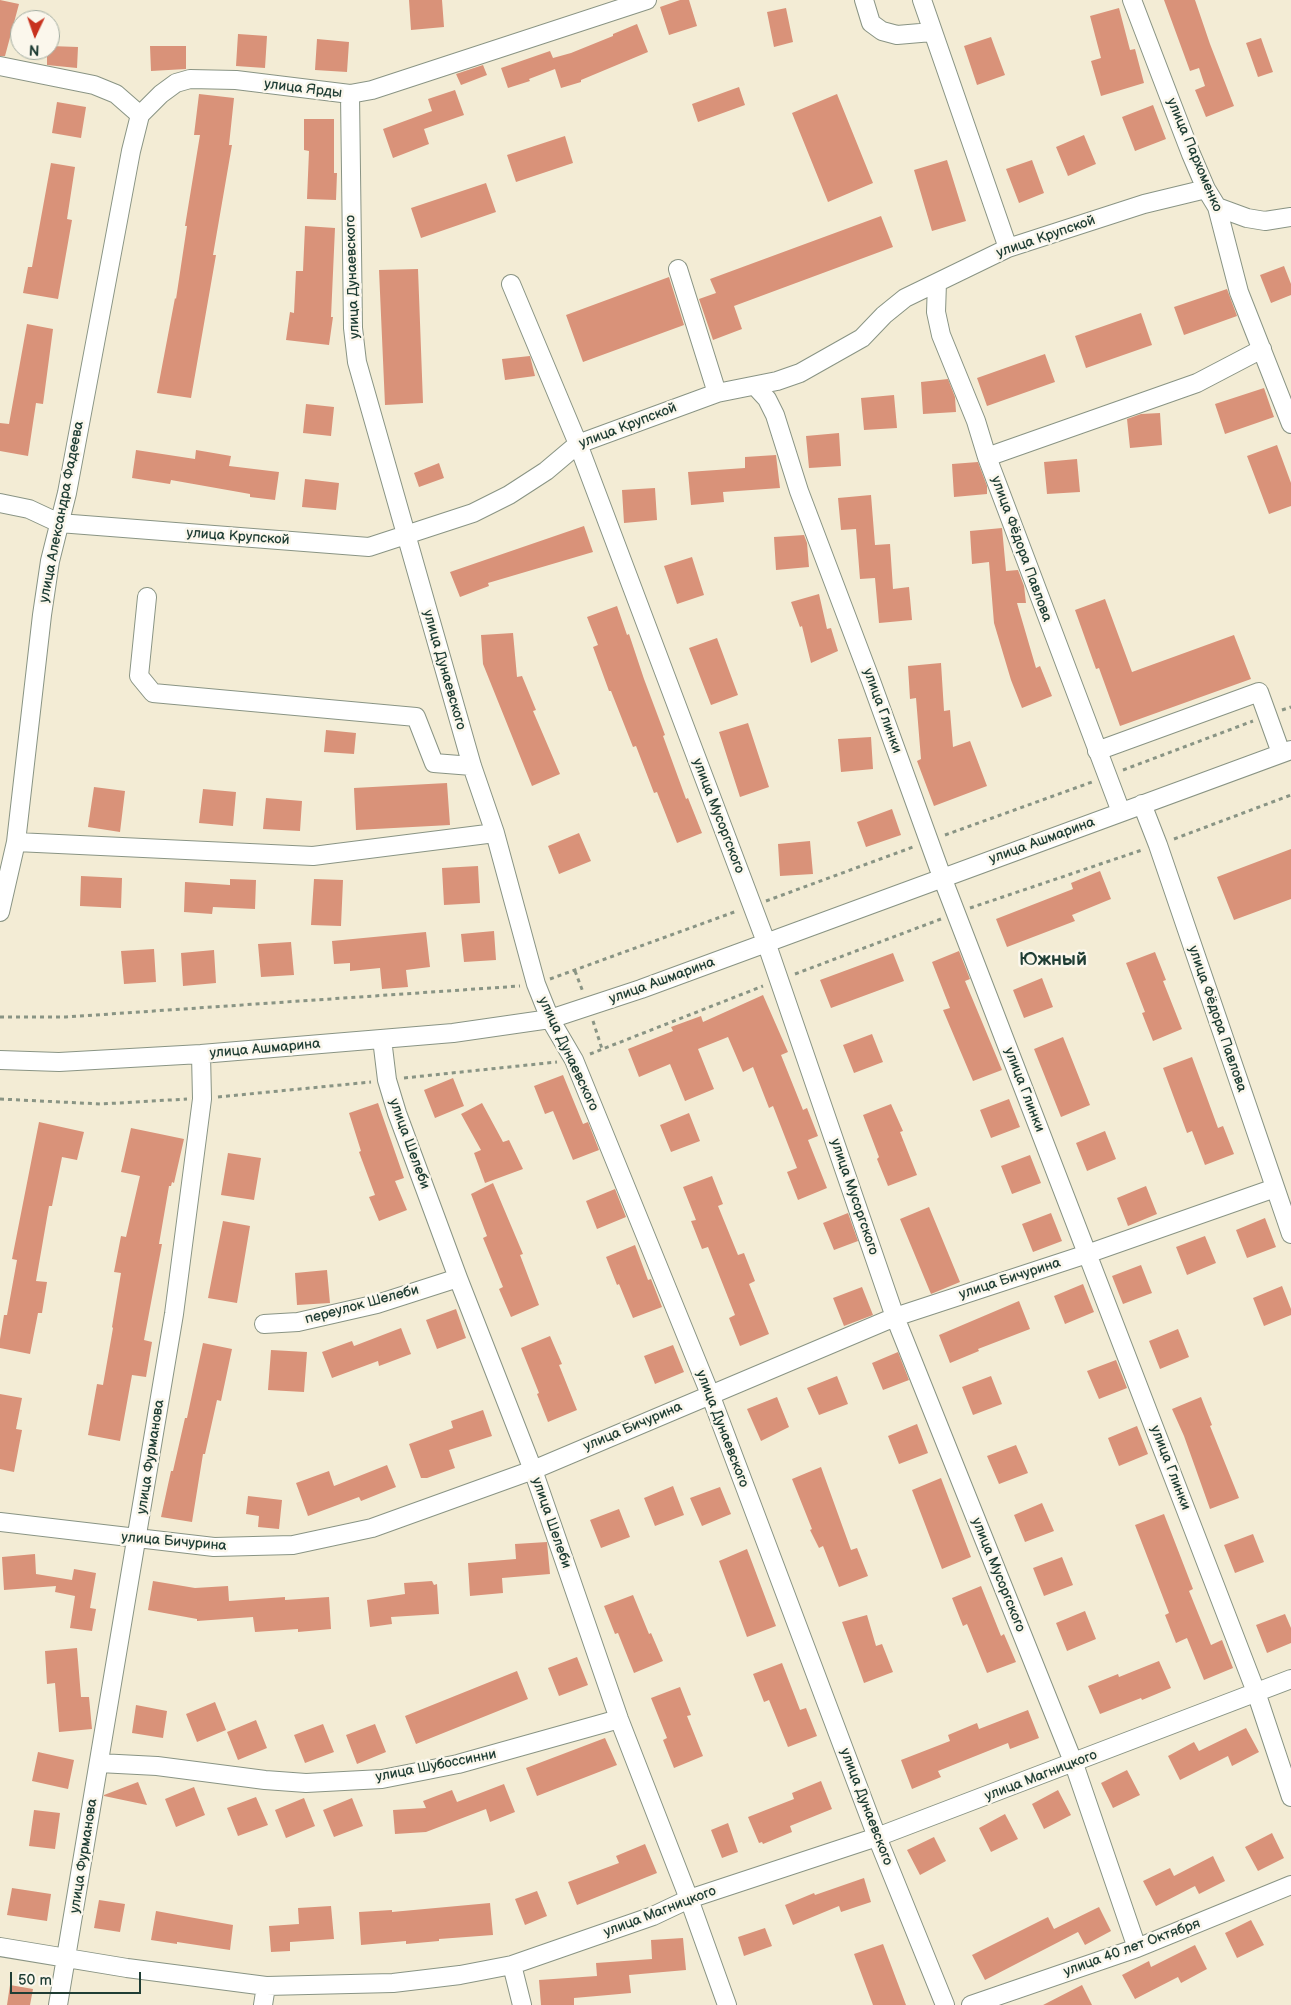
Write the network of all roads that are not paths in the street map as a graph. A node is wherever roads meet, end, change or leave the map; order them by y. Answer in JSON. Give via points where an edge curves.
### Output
{"nodes":[{"id":1,"x":648,"y":0,"type":"edge"},
{"id":2,"x":864,"y":0,"type":"edge"},
{"id":3,"x":922,"y":0,"type":"edge"},
{"id":4,"x":1132,"y":0,"type":"edge"},
{"id":5,"x":932,"y":32,"type":"junction"},
{"id":6,"x":0,"y":66,"type":"edge"},
{"id":7,"x":350,"y":94,"type":"junction"},
{"id":8,"x":140,"y":115,"type":"junction"},
{"id":9,"x":1206,"y":189,"type":"junction"},
{"id":10,"x":1217,"y":207,"type":"junction"},
{"id":11,"x":1291,"y":216,"type":"edge"},
{"id":12,"x":1008,"y":248,"type":"junction"},
{"id":13,"x":678,"y":269,"type":"dead end"},
{"id":14,"x":937,"y":283,"type":"junction"},
{"id":15,"x":511,"y":284,"type":"dead end"},
{"id":16,"x":1262,"y":349,"type":"junction"},
{"id":17,"x":755,"y":386,"type":"junction"},
{"id":18,"x":717,"y":393,"type":"junction"},
{"id":19,"x":1291,"y":424,"type":"edge"},
{"id":20,"x":578,"y":444,"type":"junction"},
{"id":21,"x":987,"y":457,"type":"junction"},
{"id":22,"x":0,"y":503,"type":"edge"},
{"id":23,"x":59,"y":523,"type":"junction"},
{"id":24,"x":405,"y":536,"type":"junction"},
{"id":25,"x":148,"y":597,"type":"dead end"},
{"id":26,"x":1097,"y":751,"type":"junction"},
{"id":27,"x":1286,"y":751,"type":"edge"},
{"id":28,"x":472,"y":766,"type":"junction"},
{"id":29,"x":1142,"y":804,"type":"junction"},
{"id":30,"x":1121,"y":812,"type":"junction"},
{"id":31,"x":495,"y":833,"type":"junction"},
{"id":32,"x":16,"y":842,"type":"junction"},
{"id":33,"x":942,"y":877,"type":"junction"},
{"id":34,"x":0,"y":912,"type":"edge"},
{"id":35,"x":766,"y":942,"type":"junction"},
{"id":36,"x":550,"y":1019,"type":"junction"},
{"id":37,"x":382,"y":1039,"type":"junction"},
{"id":38,"x":201,"y":1054,"type":"junction"},
{"id":39,"x":0,"y":1060,"type":"edge"},
{"id":40,"x":1274,"y":1188,"type":"junction"},
{"id":41,"x":1291,"y":1234,"type":"edge"},
{"id":42,"x":1087,"y":1254,"type":"junction"},
{"id":43,"x":458,"y":1278,"type":"junction"},
{"id":44,"x":895,"y":1317,"type":"junction"},
{"id":45,"x":264,"y":1324,"type":"dead end"},
{"id":46,"x":710,"y":1394,"type":"junction"},
{"id":47,"x":533,"y":1470,"type":"junction"},
{"id":48,"x":0,"y":1522,"type":"edge"},
{"id":49,"x":137,"y":1539,"type":"junction"},
{"id":50,"x":1291,"y":1679,"type":"edge"},
{"id":51,"x":1256,"y":1692,"type":"junction"},
{"id":52,"x":619,"y":1719,"type":"junction"},
{"id":53,"x":99,"y":1763,"type":"junction"},
{"id":54,"x":1074,"y":1764,"type":"junction"},
{"id":55,"x":1291,"y":1796,"type":"edge"},
{"id":56,"x":878,"y":1837,"type":"junction"},
{"id":57,"x":1291,"y":1886,"type":"edge"},
{"id":58,"x":689,"y":1900,"type":"junction"},
{"id":59,"x":0,"y":1947,"type":"edge"},
{"id":60,"x":1137,"y":1948,"type":"junction"},
{"id":61,"x":67,"y":1957,"type":"junction"},
{"id":62,"x":512,"y":1965,"type":"junction"},
{"id":63,"x":266,"y":1986,"type":"junction"},
{"id":64,"x":58,"y":2005,"type":"edge"},
{"id":65,"x":263,"y":2005,"type":"edge"},
{"id":66,"x":522,"y":2005,"type":"edge"},
{"id":67,"x":727,"y":2005,"type":"edge"},
{"id":68,"x":945,"y":2005,"type":"edge"},
{"id":69,"x":971,"y":2005,"type":"edge"}],
"edges":[{"from":1,"to":7,"type":"street","name":"улица Ярды","via":[[372,90]]},
{"from":2,"to":5,"type":"street","via":[[871,22],[882,31],[898,35]]},
{"from":3,"to":5,"type":"street"},
{"from":4,"to":9,"type":"street","name":"улица Пархоменко"},
{"from":5,"to":12,"type":"street"},
{"from":6,"to":8,"type":"street","via":[[94,85],[116,94]]},
{"from":7,"to":8,"type":"street","name":"улица Ярды","via":[[236,80],[190,79],[176,83]]},
{"from":7,"to":24,"type":"street","name":"улица Дунаевского","via":[[353,328],[357,362]]},
{"from":8,"to":23,"type":"street","name":"улица Александра Фадеева","via":[[130,151]]},
{"from":9,"to":10,"type":"street","name":"улица Пархоменко"},
{"from":9,"to":12,"type":"street","name":"улица Крупской","via":[[1144,204]]},
{"from":10,"to":11,"type":"street","via":[[1247,218],[1265,220]]},
{"from":10,"to":16,"type":"street","name":"улица Пархоменко","via":[[1239,292]]},
{"from":12,"to":14,"type":"street","name":"улица Крупской"},
{"from":13,"to":18,"type":"street"},
{"from":14,"to":17,"type":"street","name":"улица Крупской","via":[[905,298],[862,338],[800,373]]},
{"from":14,"to":21,"type":"street","name":"улица Фёдора Павлова","via":[[936,312],[941,335]]},
{"from":15,"to":20,"type":"street","name":"улица Мусоргского"},
{"from":16,"to":19,"type":"street","name":"улица Пархоменко"},
{"from":16,"to":21,"type":"street","via":[[1197,383]]},
{"from":17,"to":18,"type":"street","name":"улица Крупской"},
{"from":17,"to":33,"type":"street","name":"улица Глинки","via":[[775,415],[799,491]]},
{"from":18,"to":20,"type":"street","name":"улица Крупской"},
{"from":20,"to":24,"type":"street","name":"улица Крупской","via":[[509,496],[474,513]]},
{"from":20,"to":35,"type":"street","name":"улица Мусоргского"},
{"from":21,"to":26,"type":"street","name":"улица Фёдора Павлова"},
{"from":22,"to":23,"type":"street","name":"улица Крупской","via":[[29,509]]},
{"from":23,"to":24,"type":"street","name":"улица Крупской","via":[[369,547]]},
{"from":23,"to":32,"type":"street","name":"улица Александра Фадеева","via":[[42,615]]},
{"from":24,"to":28,"type":"street","name":"улица Дунаевского"},
{"from":25,"to":28,"type":"street","via":[[139,676],[153,693],[416,717],[434,763]]},
{"from":26,"to":27,"type":"street","via":[[1259,692]]},
{"from":26,"to":30,"type":"street","name":"улица Фёдора Павлова"},
{"from":27,"to":29,"type":"street","name":"улица Ашмарина"},
{"from":28,"to":31,"type":"street","name":"улица Дунаевского"},
{"from":29,"to":30,"type":"street","name":"улица Ашмарина"},
{"from":29,"to":40,"type":"street","name":"улица Фёдора Павлова"},
{"from":30,"to":33,"type":"street","name":"улица Ашмарина"},
{"from":31,"to":32,"type":"street","via":[[313,856]]},
{"from":31,"to":36,"type":"street","name":"улица Дунаевского","via":[[536,984]]},
{"from":32,"to":34,"type":"street","name":"улица Александра Фадеева"},
{"from":33,"to":35,"type":"street","name":"улица Ашмарина"},
{"from":33,"to":42,"type":"street","name":"улица Глинки"},
{"from":35,"to":36,"type":"street","name":"улица Ашмарина"},
{"from":35,"to":44,"type":"street","name":"улица Мусоргского"},
{"from":36,"to":37,"type":"street","name":"улица Ашмарина","via":[[462,1032]]},
{"from":36,"to":46,"type":"street","name":"улица Дунаевского","via":[[574,1060]]},
{"from":37,"to":38,"type":"street","name":"улица Ашмарина"},
{"from":37,"to":43,"type":"street","name":"улица Шелеби","via":[[387,1080]]},
{"from":38,"to":39,"type":"street","name":"улица Ашмарина","via":[[59,1062]]},
{"from":38,"to":49,"type":"street","name":"улица Фурманова","via":[[202,1098],[178,1284]]},
{"from":40,"to":41,"type":"street","name":"улица Фёдора Павлова"},
{"from":40,"to":42,"type":"street","name":"улица Бичурина"},
{"from":42,"to":44,"type":"street","name":"улица Бичурина"},
{"from":42,"to":51,"type":"street","name":"улица Глинки"},
{"from":43,"to":45,"type":"street","name":"переулок Шелеби","via":[[377,1304],[298,1322]]},
{"from":43,"to":47,"type":"street","name":"улица Шелеби"},
{"from":44,"to":46,"type":"street","name":"улица Бичурина"},
{"from":44,"to":54,"type":"street","name":"улица Мусоргского"},
{"from":46,"to":47,"type":"street","name":"улица Бичурина"},
{"from":46,"to":56,"type":"street","name":"улица Дунаевского"},
{"from":47,"to":49,"type":"street","name":"улица Бичурина","via":[[372,1528],[293,1545],[214,1547]]},
{"from":47,"to":52,"type":"street","name":"улица Шелеби"},
{"from":48,"to":49,"type":"street","name":"улица Бичурина"},
{"from":49,"to":53,"type":"street","name":"улица Фурманова"},
{"from":50,"to":51,"type":"street","name":"улица Магницкого"},
{"from":51,"to":54,"type":"street","name":"улица Магницкого"},
{"from":51,"to":55,"type":"street","name":"улица Глинки"},
{"from":52,"to":53,"type":"street","name":"улица Шубоссинни","via":[[458,1764],[382,1779],[306,1783],[157,1766]]},
{"from":52,"to":58,"type":"street","name":"улица Шелеби"},
{"from":53,"to":61,"type":"street","name":"улица Фурманова"},
{"from":54,"to":56,"type":"street","name":"улица Магницкого"},
{"from":54,"to":60,"type":"street","name":"улица Мусоргского"},
{"from":56,"to":58,"type":"street","name":"улица Магницкого"},
{"from":56,"to":68,"type":"street","name":"улица Дунаевского"},
{"from":57,"to":60,"type":"street","name":"улица 40 лет Октября"},
{"from":58,"to":62,"type":"street","name":"улица Магницкого","via":[[653,1916]]},
{"from":58,"to":67,"type":"street","name":"улица Шелеби"},
{"from":59,"to":61,"type":"street","name":"улица Магницкого"},
{"from":60,"to":69,"type":"street","name":"улица 40 лет Октября"},
{"from":61,"to":63,"type":"street","name":"улица Магницкого"},
{"from":61,"to":64,"type":"street","name":"улица Фурманова"},
{"from":62,"to":63,"type":"street","name":"улица Магницкого","via":[[392,1983]]},
{"from":62,"to":66,"type":"street"},
{"from":63,"to":65,"type":"street"}]}
